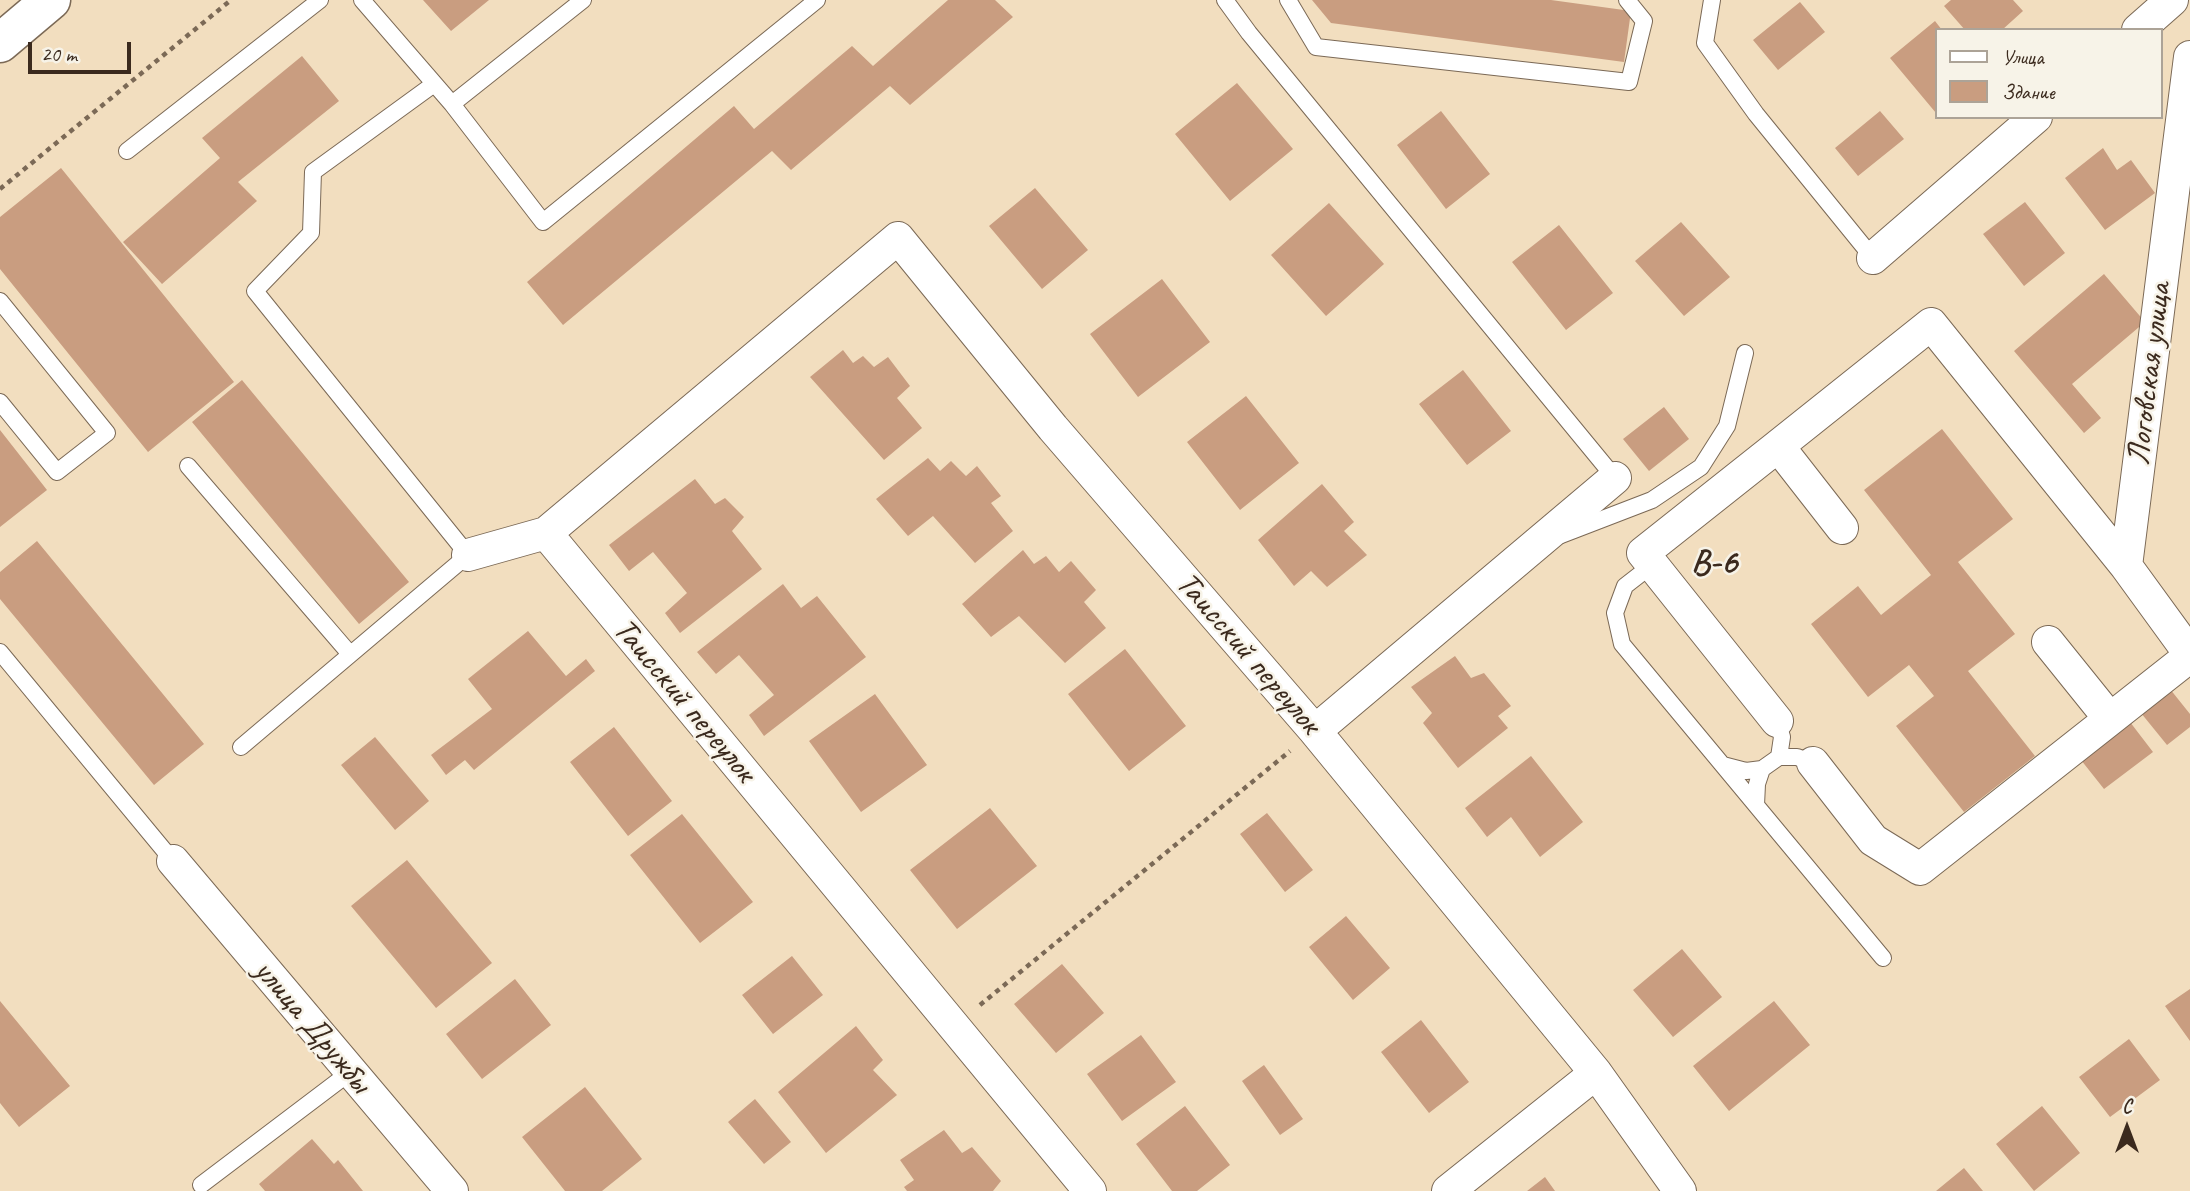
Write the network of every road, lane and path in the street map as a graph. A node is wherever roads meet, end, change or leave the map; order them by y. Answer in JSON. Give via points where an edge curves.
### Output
{"nodes":[{"id":1,"x":30,"y":0,"type":"edge"},
{"id":2,"x":51,"y":0,"type":"edge"},
{"id":3,"x":231,"y":0,"type":"edge"},
{"id":4,"x":320,"y":0,"type":"edge"},
{"id":5,"x":362,"y":0,"type":"edge"},
{"id":6,"x":583,"y":0,"type":"edge"},
{"id":7,"x":817,"y":0,"type":"edge"},
{"id":8,"x":1225,"y":0,"type":"edge"},
{"id":9,"x":1288,"y":0,"type":"edge"},
{"id":10,"x":1627,"y":0,"type":"edge"},
{"id":11,"x":1712,"y":0,"type":"edge"},
{"id":12,"x":2172,"y":0,"type":"edge"},
{"id":13,"x":0,"y":24,"type":"edge"},
{"id":14,"x":2140,"y":28,"type":"edge"},
{"id":15,"x":0,"y":43,"type":"edge"},
{"id":16,"x":2190,"y":57,"type":"edge"},
{"id":17,"x":434,"y":84,"type":"junction"},
{"id":18,"x":452,"y":104,"type":"junction"},
{"id":19,"x":2034,"y":119,"type":"edge"},
{"id":20,"x":127,"y":151,"type":"dead end"},
{"id":21,"x":0,"y":189,"type":"edge"},
{"id":22,"x":1873,"y":258,"type":"joint"},
{"id":23,"x":0,"y":301,"type":"edge"},
{"id":24,"x":1745,"y":353,"type":"dead end"},
{"id":25,"x":0,"y":402,"type":"edge"},
{"id":26,"x":1778,"y":446,"type":"junction"},
{"id":27,"x":188,"y":466,"type":"dead end"},
{"id":28,"x":1615,"y":478,"type":"joint"},
{"id":29,"x":1842,"y":528,"type":"dead end"},
{"id":30,"x":546,"y":533,"type":"junction"},
{"id":31,"x":1532,"y":545,"type":"junction"},
{"id":32,"x":468,"y":555,"type":"junction"},
{"id":33,"x":1652,"y":565,"type":"junction"},
{"id":34,"x":2126,"y":566,"type":"junction"},
{"id":35,"x":2048,"y":642,"type":"dead end"},
{"id":36,"x":0,"y":652,"type":"edge"},
{"id":37,"x":350,"y":654,"type":"junction"},
{"id":38,"x":2190,"y":655,"type":"edge"},
{"id":39,"x":2110,"y":719,"type":"junction"},
{"id":40,"x":1777,"y":721,"type":"joint"},
{"id":41,"x":1315,"y":731,"type":"junction"},
{"id":42,"x":241,"y":747,"type":"dead end"},
{"id":43,"x":1779,"y":757,"type":"junction"},
{"id":44,"x":1812,"y":763,"type":"joint"},
{"id":45,"x":1723,"y":765,"type":"junction"},
{"id":46,"x":1762,"y":769,"type":"junction"},
{"id":47,"x":1756,"y":805,"type":"junction"},
{"id":48,"x":173,"y":861,"type":"joint"},
{"id":49,"x":1883,"y":958,"type":"dead end"},
{"id":50,"x":954,"y":1026,"type":"junction"},
{"id":51,"x":349,"y":1073,"type":"junction"},
{"id":52,"x":1596,"y":1073,"type":"junction"},
{"id":53,"x":200,"y":1189,"type":"edge"},
{"id":54,"x":452,"y":1191,"type":"edge"},
{"id":55,"x":1090,"y":1191,"type":"edge"},
{"id":56,"x":1448,"y":1191,"type":"edge"},
{"id":57,"x":1680,"y":1191,"type":"edge"}],
"edges":[{"from":1,"to":13,"type":"street"},
{"from":2,"to":15,"type":"street"},
{"from":3,"to":21,"type":"path"},
{"from":4,"to":20,"type":"lane"},
{"from":5,"to":17,"type":"lane"},
{"from":6,"to":18,"type":"lane"},
{"from":7,"to":18,"type":"lane","via":[[543,222]]},
{"from":8,"to":28,"type":"lane"},
{"from":9,"to":10,"type":"lane","via":[[1316,47],[1629,82],[1644,21]]},
{"from":11,"to":22,"type":"lane","via":[[1705,43],[1756,114]]},
{"from":12,"to":14,"type":"street"},
{"from":16,"to":34,"type":"street","name":"Логовская улица"},
{"from":17,"to":18,"type":"lane"},
{"from":17,"to":32,"type":"lane","via":[[313,172],[310,233],[255,291]]},
{"from":19,"to":22,"type":"street"},
{"from":23,"to":25,"type":"lane","via":[[107,433],[57,472]]},
{"from":24,"to":31,"type":"lane","via":[[1727,426],[1701,467],[1652,500]]},
{"from":26,"to":29,"type":"street"},
{"from":26,"to":33,"type":"street","via":[[1643,553]]},
{"from":26,"to":34,"type":"street","via":[[1931,324]]},
{"from":27,"to":37,"type":"lane"},
{"from":28,"to":31,"type":"street"},
{"from":30,"to":32,"type":"street"},
{"from":30,"to":41,"type":"street","name":"Таисский переулок","via":[[898,238],[1053,428]]},
{"from":30,"to":50,"type":"street","name":"Таисский переулок"},
{"from":31,"to":41,"type":"street"},
{"from":32,"to":37,"type":"lane"},
{"from":33,"to":40,"type":"street"},
{"from":33,"to":45,"type":"lane","via":[[1625,586],[1615,613],[1622,644]]},
{"from":34,"to":38,"type":"street"},
{"from":35,"to":39,"type":"street"},
{"from":36,"to":48,"type":"lane"},
{"from":37,"to":42,"type":"lane"},
{"from":38,"to":39,"type":"street"},
{"from":39,"to":44,"type":"street","via":[[1920,869],[1873,840]]},
{"from":40,"to":43,"type":"lane","via":[[1782,737]]},
{"from":41,"to":50,"type":"path"},
{"from":41,"to":52,"type":"street","name":"Таисский переулок"},
{"from":43,"to":44,"type":"lane"},
{"from":43,"to":46,"type":"lane"},
{"from":45,"to":46,"type":"lane","via":[[1746,771]]},
{"from":45,"to":47,"type":"lane"},
{"from":46,"to":47,"type":"lane"},
{"from":47,"to":49,"type":"lane"},
{"from":48,"to":51,"type":"street","name":"улица Дружбы"},
{"from":50,"to":55,"type":"street","name":"Таисский переулок"},
{"from":51,"to":53,"type":"lane"},
{"from":51,"to":54,"type":"street","name":"улица Дружбы"},
{"from":52,"to":56,"type":"street"},
{"from":52,"to":57,"type":"street","name":"Таисский переулок"}]}
